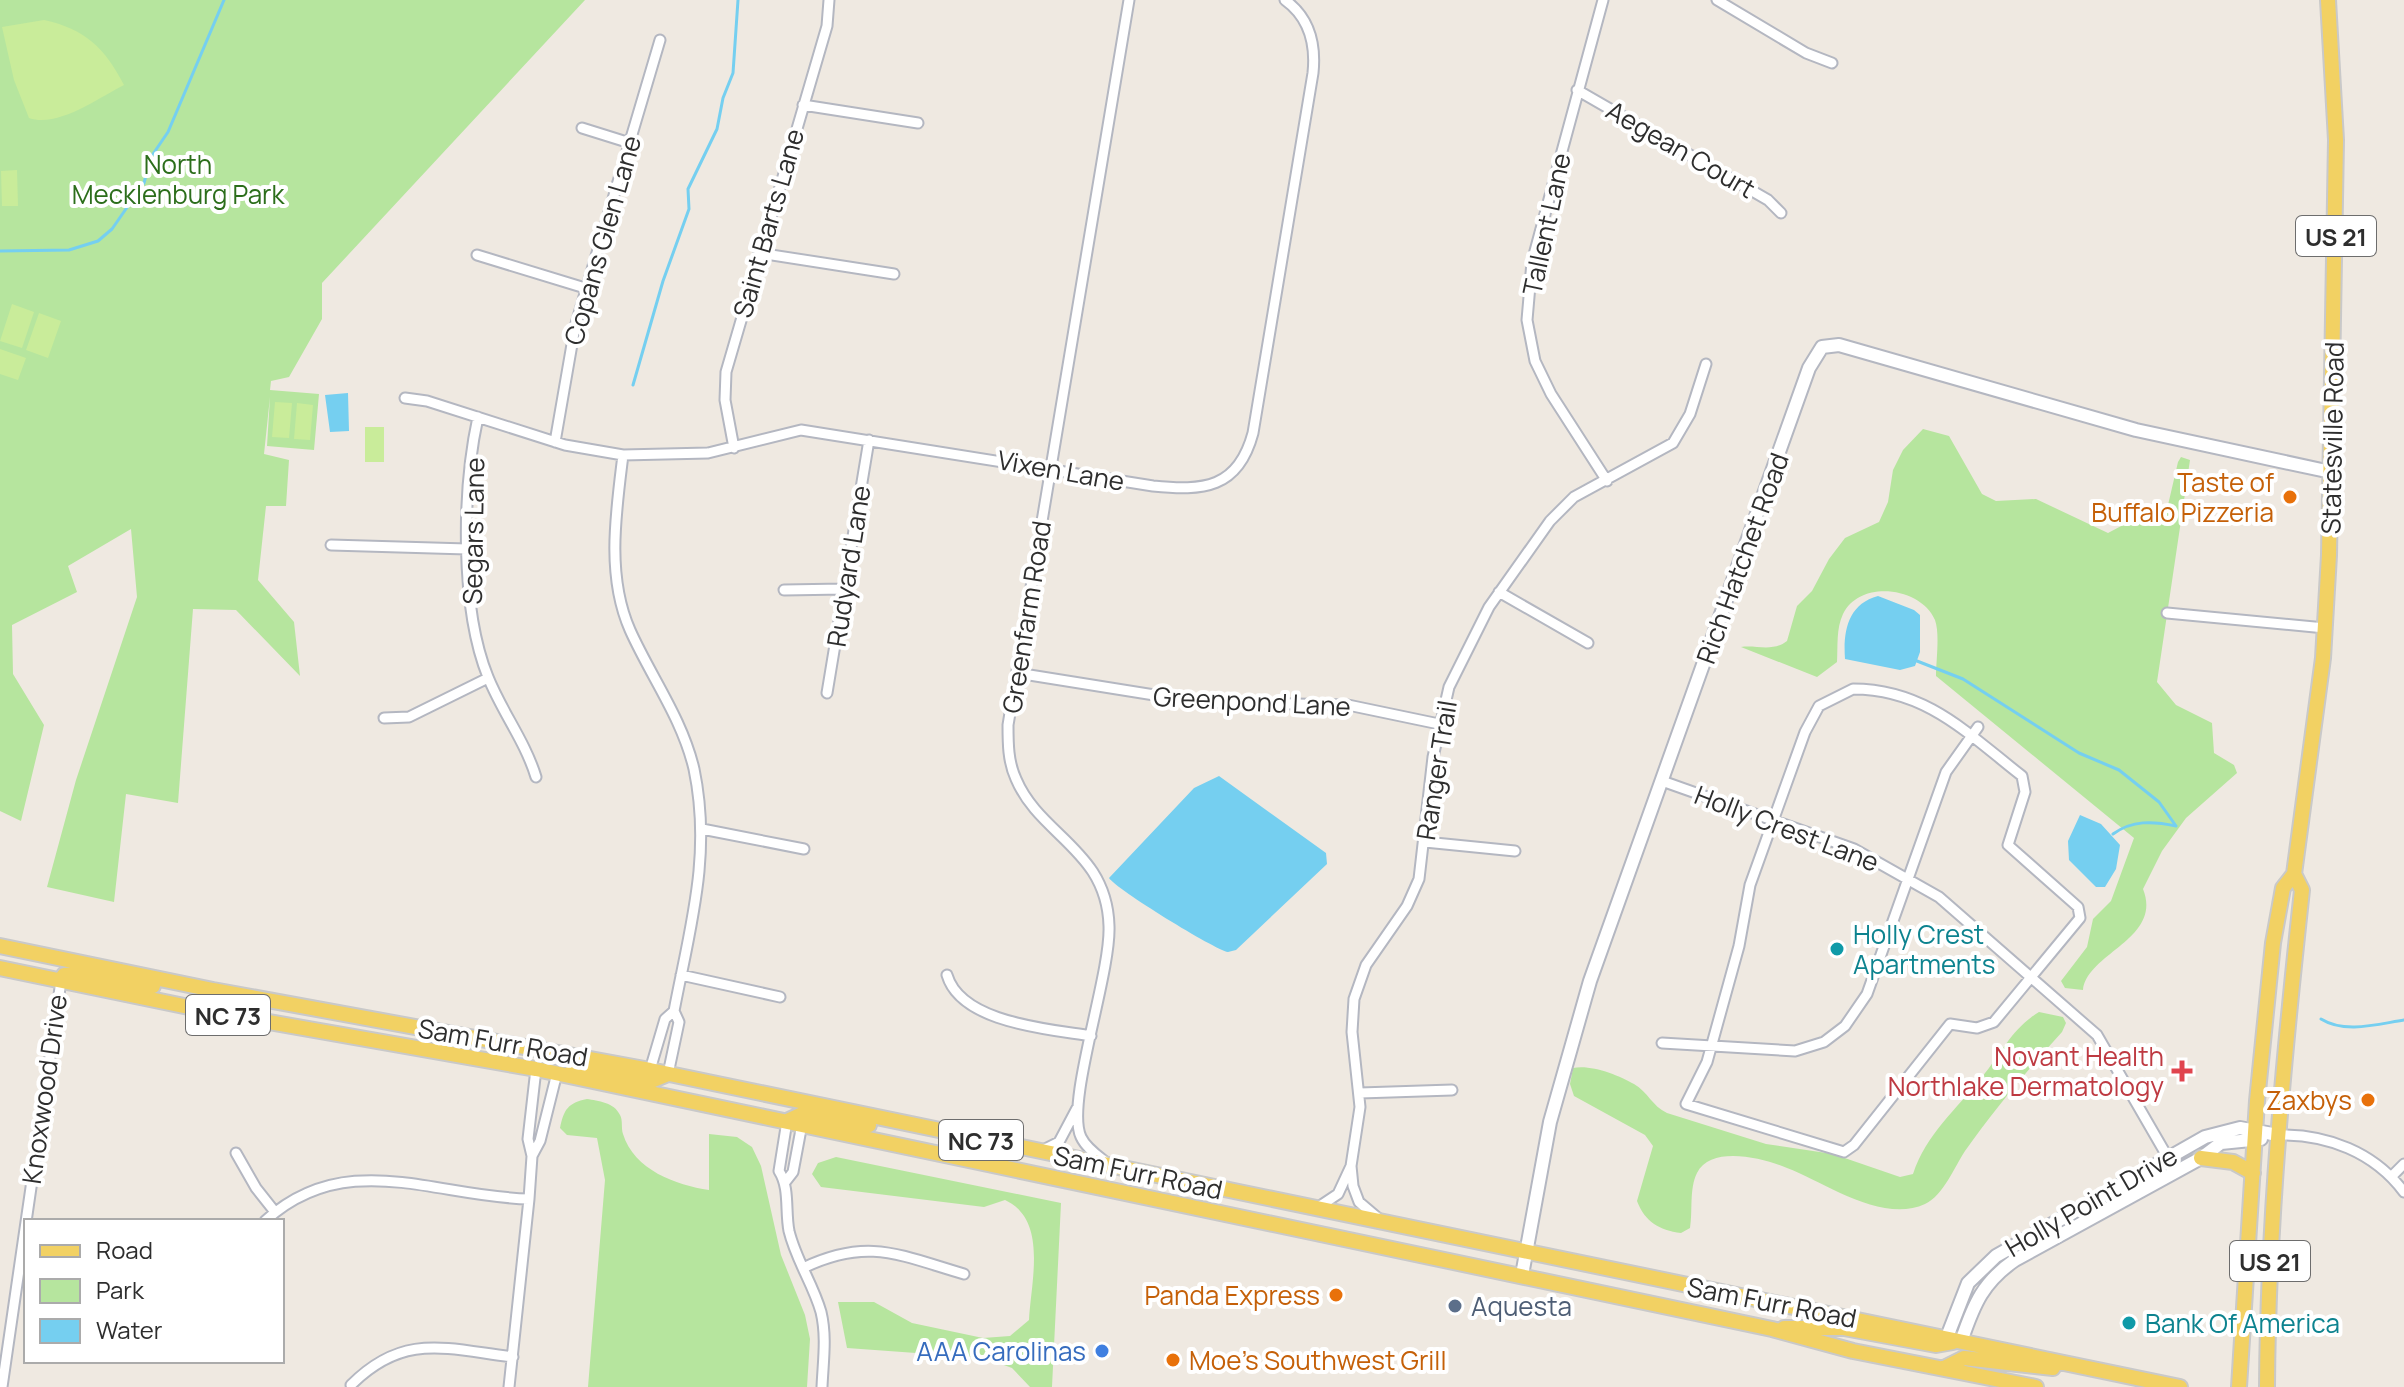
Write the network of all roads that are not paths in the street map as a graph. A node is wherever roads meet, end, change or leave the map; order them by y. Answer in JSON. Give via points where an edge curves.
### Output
{"nodes":[{"id":1,"x":829,"y":0,"type":"edge"},
{"id":2,"x":1129,"y":0,"type":"edge"},
{"id":3,"x":1285,"y":0,"type":"edge"},
{"id":4,"x":1603,"y":0,"type":"edge"},
{"id":5,"x":1717,"y":0,"type":"edge"},
{"id":6,"x":2328,"y":0,"type":"edge"},
{"id":7,"x":660,"y":40,"type":"dead end"},
{"id":8,"x":1832,"y":63,"type":"dead end"},
{"id":9,"x":1577,"y":90,"type":"junction"},
{"id":10,"x":803,"y":105,"type":"junction"},
{"id":11,"x":918,"y":123,"type":"dead end"},
{"id":12,"x":582,"y":128,"type":"dead end"},
{"id":13,"x":630,"y":143,"type":"junction"},
{"id":14,"x":1781,"y":213,"type":"dead end"},
{"id":15,"x":759,"y":253,"type":"junction"},
{"id":16,"x":477,"y":255,"type":"dead end"},
{"id":17,"x":894,"y":274,"type":"dead end"},
{"id":18,"x":585,"y":288,"type":"junction"},
{"id":19,"x":1706,"y":364,"type":"dead end"},
{"id":20,"x":405,"y":398,"type":"dead end"},
{"id":21,"x":478,"y":417,"type":"junction"},
{"id":22,"x":869,"y":440,"type":"junction"},
{"id":23,"x":555,"y":442,"type":"junction"},
{"id":24,"x":734,"y":448,"type":"junction"},
{"id":25,"x":623,"y":455,"type":"junction"},
{"id":26,"x":1051,"y":468,"type":"junction"},
{"id":27,"x":2331,"y":472,"type":"junction"},
{"id":28,"x":1607,"y":481,"type":"junction"},
{"id":29,"x":331,"y":545,"type":"dead end"},
{"id":30,"x":467,"y":549,"type":"junction"},
{"id":31,"x":843,"y":589,"type":"junction"},
{"id":32,"x":784,"y":590,"type":"dead end"},
{"id":33,"x":1499,"y":592,"type":"junction"},
{"id":34,"x":2167,"y":613,"type":"dead end"},
{"id":35,"x":2325,"y":628,"type":"junction"},
{"id":36,"x":1588,"y":643,"type":"dead end"},
{"id":37,"x":1017,"y":673,"type":"junction"},
{"id":38,"x":488,"y":678,"type":"junction"},
{"id":39,"x":827,"y":693,"type":"dead end"},
{"id":40,"x":384,"y":718,"type":"dead end"},
{"id":41,"x":1439,"y":724,"type":"junction"},
{"id":42,"x":1978,"y":727,"type":"dead end"},
{"id":43,"x":1971,"y":737,"type":"junction"},
{"id":44,"x":536,"y":777,"type":"dead end"},
{"id":45,"x":1662,"y":781,"type":"junction"},
{"id":46,"x":1773,"y":820,"type":"junction"},
{"id":47,"x":702,"y":829,"type":"junction"},
{"id":48,"x":1425,"y":842,"type":"junction"},
{"id":49,"x":804,"y":849,"type":"dead end"},
{"id":50,"x":1515,"y":851,"type":"dead end"},
{"id":51,"x":2294,"y":874,"type":"junction"},
{"id":52,"x":1907,"y":878,"type":"junction"},
{"id":53,"x":0,"y":946,"type":"edge"},
{"id":54,"x":0,"y":968,"type":"edge"},
{"id":55,"x":681,"y":975,"type":"junction"},
{"id":56,"x":947,"y":975,"type":"dead end"},
{"id":57,"x":2033,"y":978,"type":"junction"},
{"id":58,"x":61,"y":981,"type":"junction"},
{"id":59,"x":213,"y":990,"type":"junction"},
{"id":60,"x":780,"y":997,"type":"dead end"},
{"id":61,"x":674,"y":1011,"type":"junction"},
{"id":62,"x":1091,"y":1036,"type":"junction"},
{"id":63,"x":1662,"y":1043,"type":"dead end"},
{"id":64,"x":1712,"y":1046,"type":"junction"},
{"id":65,"x":462,"y":1055,"type":"junction"},
{"id":66,"x":536,"y":1069,"type":"junction"},
{"id":67,"x":650,"y":1070,"type":"junction"},
{"id":68,"x":557,"y":1073,"type":"junction"},
{"id":69,"x":668,"y":1074,"type":"junction"},
{"id":70,"x":1452,"y":1090,"type":"dead end"},
{"id":71,"x":1360,"y":1093,"type":"junction"},
{"id":72,"x":1077,"y":1108,"type":"junction"},
{"id":73,"x":787,"y":1121,"type":"junction"},
{"id":74,"x":802,"y":1124,"type":"junction"},
{"id":75,"x":2256,"y":1134,"type":"junction"},
{"id":76,"x":2278,"y":1135,"type":"junction"},
{"id":77,"x":976,"y":1139,"type":"junction"},
{"id":78,"x":1038,"y":1152,"type":"junction"},
{"id":79,"x":236,"y":1153,"type":"dead end"},
{"id":80,"x":532,"y":1156,"type":"junction"},
{"id":81,"x":2167,"y":1156,"type":"junction"},
{"id":82,"x":2201,"y":1158,"type":"junction"},
{"id":83,"x":2404,"y":1164,"type":"edge"},
{"id":84,"x":1351,"y":1166,"type":"junction"},
{"id":85,"x":1112,"y":1167,"type":"junction"},
{"id":86,"x":2253,"y":1173,"type":"junction"},
{"id":87,"x":2392,"y":1176,"type":"junction"},
{"id":88,"x":786,"y":1181,"type":"junction"},
{"id":89,"x":2404,"y":1192,"type":"edge"},
{"id":90,"x":529,"y":1199,"type":"junction"},
{"id":91,"x":1315,"y":1209,"type":"junction"},
{"id":92,"x":275,"y":1212,"type":"junction"},
{"id":93,"x":26,"y":1219,"type":"edge"},
{"id":94,"x":267,"y":1219,"type":"edge"},
{"id":95,"x":1384,"y":1223,"type":"junction"},
{"id":96,"x":2073,"y":1229,"type":"junction"},
{"id":97,"x":24,"y":1236,"type":"edge"},
{"id":98,"x":1527,"y":1252,"type":"junction"},
{"id":99,"x":803,"y":1268,"type":"junction"},
{"id":100,"x":964,"y":1274,"type":"dead end"},
{"id":101,"x":1522,"y":1275,"type":"junction"},
{"id":102,"x":1772,"y":1329,"type":"junction"},
{"id":103,"x":1954,"y":1338,"type":"junction"},
{"id":104,"x":513,"y":1357,"type":"junction"},
{"id":105,"x":1944,"y":1368,"type":"junction"},
{"id":106,"x":2128,"y":1376,"type":"junction"},
{"id":107,"x":351,"y":1385,"type":"edge"},
{"id":108,"x":2,"y":1387,"type":"edge"},
{"id":109,"x":509,"y":1387,"type":"edge"},
{"id":110,"x":822,"y":1387,"type":"edge"},
{"id":111,"x":2036,"y":1387,"type":"edge"},
{"id":112,"x":2180,"y":1387,"type":"edge"},
{"id":113,"x":2239,"y":1387,"type":"edge"},
{"id":114,"x":2267,"y":1387,"type":"edge"}],
"edges":[{"from":1,"to":10,"type":"street","name":"Saint Barts Lane","via":[[827,26]]},
{"from":2,"to":26,"type":"street","name":"Greenfarm Road"},
{"from":3,"to":26,"type":"street","name":"Vixen Lane","via":[[1310,31],[1314,58],[1261,390],[1244,458],[1228,477],[1197,489]]},
{"from":4,"to":9,"type":"street","name":"Tallent Lane"},
{"from":5,"to":8,"type":"street"},
{"from":6,"to":27,"type":"main road","name":"Statesville Road","number":"US 21","via":[[2336,140]]},
{"from":7,"to":13,"type":"street","name":"Copans Glen Lane"},
{"from":9,"to":14,"type":"street","name":"Aegean Court","via":[[1768,200]]},
{"from":9,"to":28,"type":"street","name":"Tallent Lane","via":[[1532,262],[1527,320],[1535,361],[1551,394]]},
{"from":10,"to":11,"type":"street"},
{"from":10,"to":15,"type":"street","name":"Saint Barts Lane"},
{"from":12,"to":13,"type":"street"},
{"from":13,"to":18,"type":"street","name":"Copans Glen Lane"},
{"from":15,"to":17,"type":"street"},
{"from":15,"to":24,"type":"street","name":"Saint Barts Lane","via":[[724,387]]},
{"from":16,"to":18,"type":"street"},
{"from":18,"to":23,"type":"street","name":"Copans Glen Lane"},
{"from":19,"to":28,"type":"street","name":"Ranger Trail","via":[[1690,414],[1673,443]]},
{"from":20,"to":21,"type":"street","name":"Vixen Lane"},
{"from":21,"to":23,"type":"street","name":"Vixen Lane"},
{"from":21,"to":30,"type":"street","name":"Segars Lane"},
{"from":22,"to":24,"type":"street","name":"Vixen Lane","via":[[801,430]]},
{"from":22,"to":26,"type":"street","name":"Vixen Lane"},
{"from":22,"to":31,"type":"street","name":"Rudyard Lane"},
{"from":23,"to":25,"type":"street","name":"Vixen Lane"},
{"from":24,"to":25,"type":"street","name":"Vixen Lane","via":[[677,456]]},
{"from":25,"to":47,"type":"street","via":[[617,592],[685,742]]},
{"from":26,"to":37,"type":"street","name":"Greenfarm Road"},
{"from":27,"to":35,"type":"main road","name":"Statesville Road","number":"US 21"},
{"from":27,"to":45,"type":"street","name":"Rich Hatchet Road","via":[[2168,438],[1839,345],[1822,347],[1809,368]]},
{"from":28,"to":33,"type":"street","name":"Ranger Trail","via":[[1560,508]]},
{"from":29,"to":30,"type":"street"},
{"from":30,"to":38,"type":"street","name":"Segars Lane","via":[[470,608]]},
{"from":31,"to":32,"type":"street"},
{"from":31,"to":39,"type":"street","name":"Rudyard Lane"},
{"from":33,"to":36,"type":"street"},
{"from":33,"to":41,"type":"street","name":"Ranger Trail","via":[[1459,663]]},
{"from":34,"to":35,"type":"street"},
{"from":35,"to":51,"type":"main road","name":"Statesville Road","number":"US 21"},
{"from":37,"to":41,"type":"street","name":"Greenpond Lane","via":[[1198,702],[1348,705]]},
{"from":37,"to":62,"type":"street","name":"Greenfarm Road","via":[[1008,725],[1015,778],[1087,862],[1109,916]]},
{"from":38,"to":40,"type":"street","via":[[409,717]]},
{"from":38,"to":44,"type":"street","name":"Segars Lane"},
{"from":41,"to":48,"type":"street","name":"Ranger Trail"},
{"from":42,"to":43,"type":"street"},
{"from":43,"to":46,"type":"street","via":[[1917,699],[1868,689],[1839,693],[1812,717]]},
{"from":43,"to":52,"type":"street","via":[[1946,772]]},
{"from":43,"to":57,"type":"street","via":[[2025,781],[2008,845],[2080,912],[2078,924]]},
{"from":45,"to":46,"type":"street","name":"Holly Crest Lane"},
{"from":45,"to":98,"type":"street","name":"Rich Hatchet Road","via":[[1567,1058]]},
{"from":46,"to":52,"type":"street","name":"Holly Crest Lane","via":[[1854,849]]},
{"from":46,"to":64,"type":"street","via":[[1750,885]]},
{"from":47,"to":49,"type":"street"},
{"from":47,"to":55,"type":"street","via":[[700,883]]},
{"from":48,"to":50,"type":"street"},
{"from":48,"to":71,"type":"street","name":"Ranger Trail","via":[[1412,896],[1374,952],[1354,999],[1352,1032]]},
{"from":51,"to":75,"type":"main road","name":"Statesville Road","number":"US 21","via":[[2283,888],[2273,943]]},
{"from":51,"to":76,"type":"main road","name":"Statesville Road","number":"US 21","via":[[2302,890]]},
{"from":52,"to":57,"type":"street","name":"Holly Crest Lane","via":[[1939,897]]},
{"from":52,"to":64,"type":"street","via":[[1867,994],[1839,1032],[1795,1051]]},
{"from":53,"to":59,"type":"main road","name":"Sam Furr Road","number":"NC 73"},
{"from":54,"to":58,"type":"main road","name":"Sam Furr Road","number":"NC 73"},
{"from":55,"to":60,"type":"street"},
{"from":55,"to":61,"type":"street"},
{"from":56,"to":62,"type":"street","via":[[958,995],[990,1015]]},
{"from":57,"to":64,"type":"street","via":[[1988,1025],[1950,1024],[1849,1151],[1686,1104]]},
{"from":57,"to":81,"type":"street","name":"Holly Crest Lane","via":[[2097,1035]]},
{"from":58,"to":59,"type":"main road","via":[[64,975],[77,974]]},
{"from":58,"to":65,"type":"main road","name":"Sam Furr Road","number":"NC 73"},
{"from":58,"to":93,"type":"street","name":"Knoxwood Drive"},
{"from":59,"to":67,"type":"main road","name":"Sam Furr Road","number":"NC 73"},
{"from":61,"to":67,"type":"street","via":[[665,1019]]},
{"from":61,"to":69,"type":"street","via":[[679,1022]]},
{"from":62,"to":72,"type":"street","name":"Greenfarm Road"},
{"from":63,"to":64,"type":"street"},
{"from":65,"to":66,"type":"main road","name":"Sam Furr Road","number":"NC 73"},
{"from":65,"to":69,"type":"main road","via":[[651,1081]]},
{"from":66,"to":68,"type":"main road","name":"Sam Furr Road","number":"NC 73"},
{"from":66,"to":80,"type":"street","via":[[528,1139]]},
{"from":67,"to":69,"type":"main road","name":"Sam Furr Road","number":"NC 73"},
{"from":68,"to":73,"type":"main road","name":"Sam Furr Road","number":"NC 73"},
{"from":68,"to":80,"type":"street"},
{"from":69,"to":77,"type":"main road","name":"Sam Furr Road","number":"NC 73"},
{"from":70,"to":71,"type":"street"},
{"from":71,"to":84,"type":"street","name":"Ranger Trail"},
{"from":72,"to":78,"type":"street","name":"Greenfarm Road","via":[[1059,1142]]},
{"from":72,"to":85,"type":"street","name":"Greenfarm Road","via":[[1081,1138]]},
{"from":73,"to":74,"type":"main road","name":"Sam Furr Road","number":"NC 73"},
{"from":73,"to":77,"type":"main road","via":[[809,1115]]},
{"from":73,"to":88,"type":"street","via":[[779,1171]]},
{"from":74,"to":88,"type":"street","via":[[793,1172]]},
{"from":74,"to":101,"type":"main road","name":"Sam Furr Road","number":"NC 73"},
{"from":75,"to":76,"type":"street","name":"Holly Point Drive"},
{"from":75,"to":81,"type":"street","name":"Holly Point Drive","via":[[2221,1131]]},
{"from":75,"to":82,"type":"street","name":"Holly Point Drive","via":[[2221,1143]]},
{"from":75,"to":86,"type":"main road","name":"Statesville Road","number":"US 21"},
{"from":76,"to":87,"type":"street","name":"Holly Point Drive","via":[[2337,1143]]},
{"from":76,"to":114,"type":"main road","name":"Statesville Road","number":"US 21"},
{"from":77,"to":78,"type":"main road","name":"Sam Furr Road","number":"NC 73"},
{"from":78,"to":85,"type":"main road","name":"Sam Furr Road","number":"NC 73"},
{"from":79,"to":92,"type":"street"},
{"from":80,"to":90,"type":"street"},
{"from":81,"to":96,"type":"street","via":[[2160,1169]]},
{"from":81,"to":103,"type":"street","name":"Holly Point Drive","via":[[1996,1256],[1968,1283]]},
{"from":82,"to":86,"type":"main road","via":[[2233,1162]]},
{"from":82,"to":96,"type":"street","name":"Holly Point Drive"},
{"from":83,"to":87,"type":"street"},
{"from":84,"to":91,"type":"street","name":"Ranger Trail","via":[[1338,1194]]},
{"from":84,"to":95,"type":"street","name":"Ranger Trail","via":[[1359,1202]]},
{"from":85,"to":91,"type":"main road","name":"Sam Furr Road","number":"NC 73"},
{"from":86,"to":113,"type":"main road","name":"Statesville Road","number":"US 21"},
{"from":87,"to":89,"type":"street","name":"Holly Point Drive"},
{"from":88,"to":99,"type":"street","via":[[789,1228]]},
{"from":90,"to":92,"type":"street","via":[[360,1179],[317,1188]]},
{"from":90,"to":104,"type":"street"},
{"from":91,"to":95,"type":"main road","name":"Sam Furr Road","number":"NC 73"},
{"from":92,"to":94,"type":"street"},
{"from":95,"to":98,"type":"main road","name":"Sam Furr Road","number":"NC 73"},
{"from":96,"to":103,"type":"street","name":"Holly Point Drive","via":[[2015,1260],[1986,1283]]},
{"from":97,"to":108,"type":"street","name":"Knoxwood Drive"},
{"from":98,"to":101,"type":"street","name":"Rich Hatchet Road"},
{"from":98,"to":103,"type":"main road","name":"Sam Furr Road","number":"NC 73"},
{"from":99,"to":100,"type":"street","via":[[863,1249]]},
{"from":99,"to":110,"type":"street","via":[[822,1316]]},
{"from":101,"to":102,"type":"main road","name":"Sam Furr Road","number":"NC 73"},
{"from":102,"to":103,"type":"main road","via":[[1844,1328],[1936,1345]]},
{"from":102,"to":105,"type":"main road","name":"Sam Furr Road","number":"NC 73"},
{"from":103,"to":106,"type":"main road","name":"Sam Furr Road","number":"NC 73"},
{"from":104,"to":107,"type":"street","via":[[414,1349],[382,1359]]},
{"from":104,"to":109,"type":"street"},
{"from":105,"to":106,"type":"main road","via":[[1972,1359]]},
{"from":105,"to":111,"type":"main road","name":"Sam Furr Road","number":"NC 73"},
{"from":106,"to":112,"type":"main road","name":"Sam Furr Road","number":"NC 73"}]}
